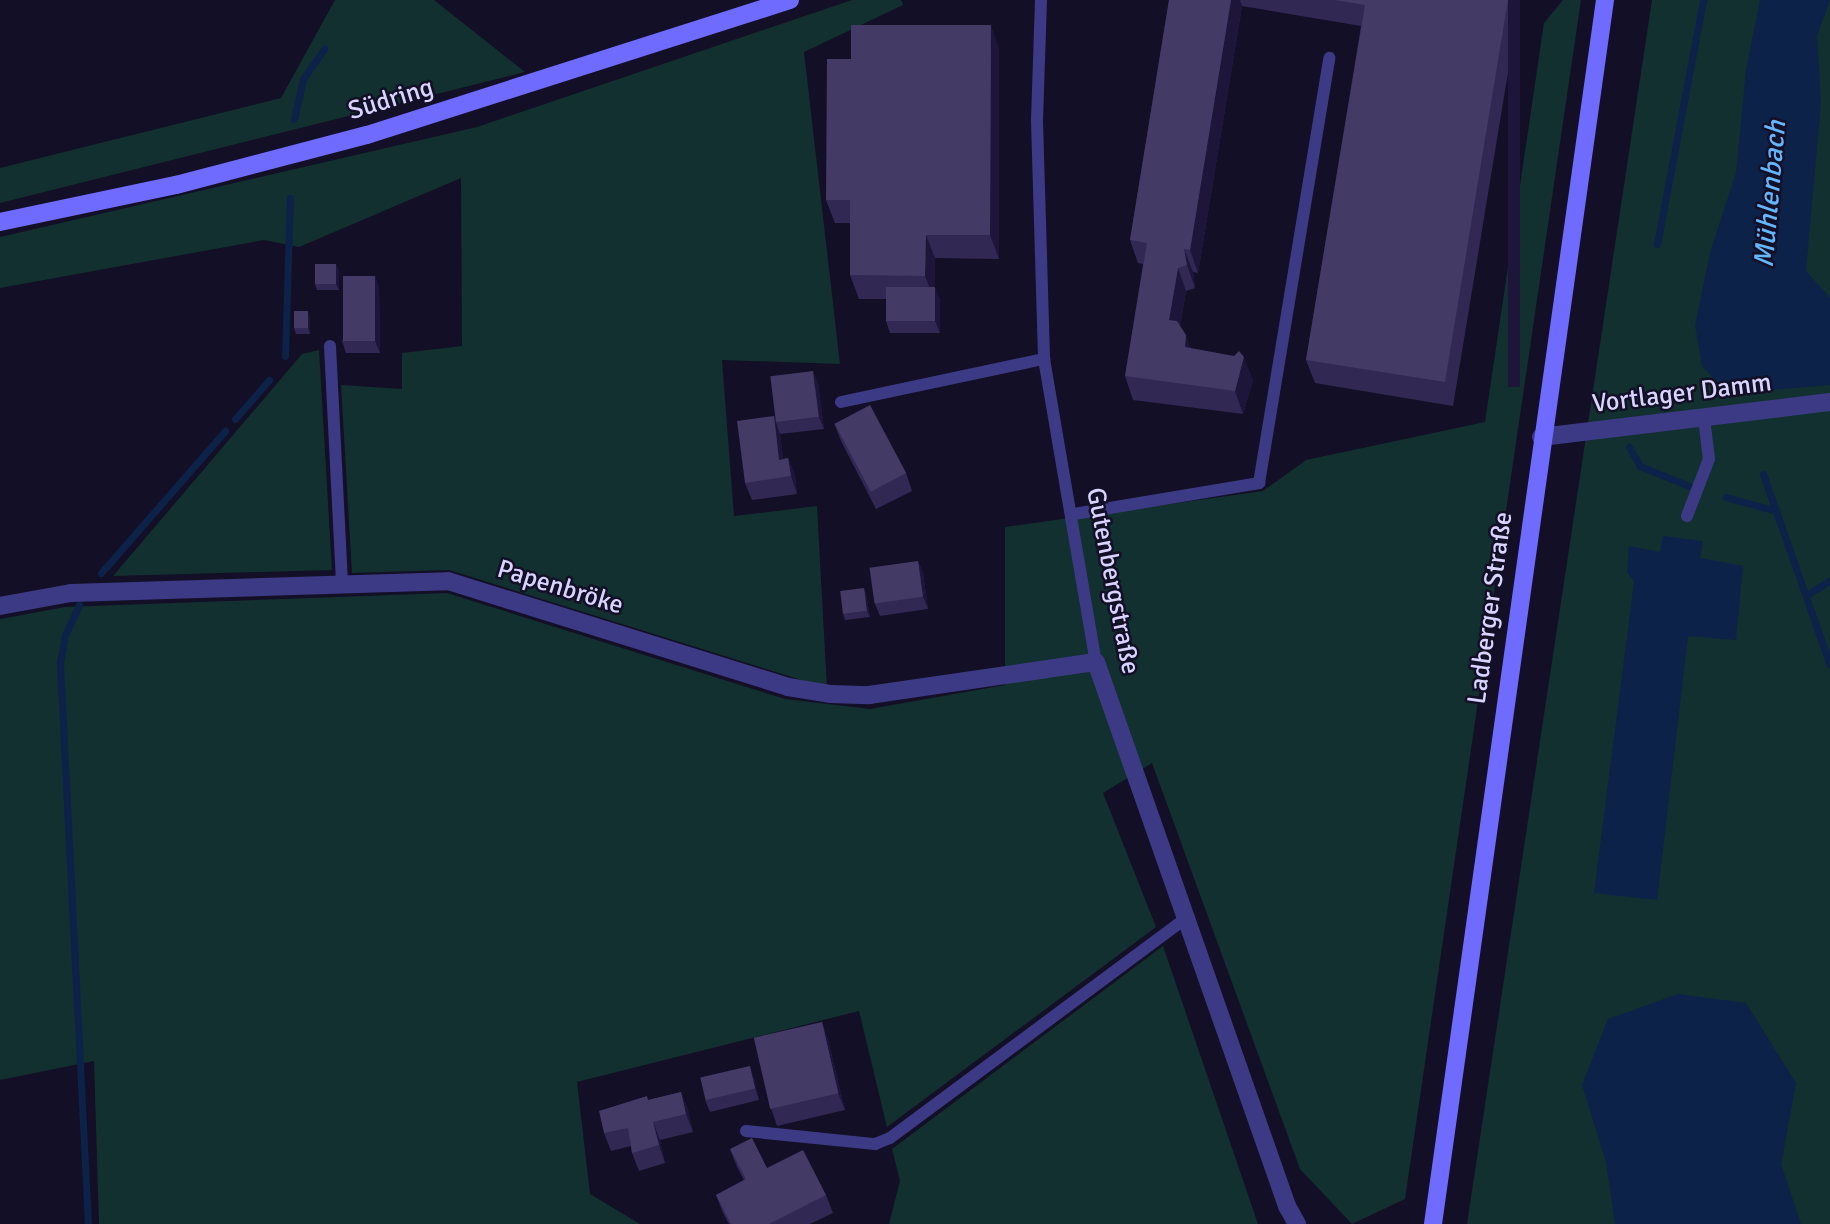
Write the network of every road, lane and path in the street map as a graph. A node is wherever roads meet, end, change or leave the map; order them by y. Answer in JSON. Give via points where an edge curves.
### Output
{"nodes":[{"id":1,"x":790,"y":0,"type":"edge"},
{"id":2,"x":1041,"y":0,"type":"edge"},
{"id":3,"x":1605,"y":0,"type":"edge"},
{"id":4,"x":1329,"y":58,"type":"dead end"},
{"id":5,"x":0,"y":222,"type":"edge"},
{"id":6,"x":330,"y":346,"type":"dead end"},
{"id":7,"x":1044,"y":359,"type":"junction"},
{"id":8,"x":841,"y":402,"type":"dead end"},
{"id":9,"x":1830,"y":402,"type":"edge"},
{"id":10,"x":1704,"y":421,"type":"junction"},
{"id":11,"x":1541,"y":437,"type":"junction"},
{"id":12,"x":1074,"y":514,"type":"junction"},
{"id":13,"x":1687,"y":516,"type":"dead end"},
{"id":14,"x":342,"y":583,"type":"junction"},
{"id":15,"x":0,"y":606,"type":"edge"},
{"id":16,"x":1096,"y":662,"type":"junction"},
{"id":17,"x":1188,"y":917,"type":"junction"},
{"id":18,"x":746,"y":1131,"type":"dead end"},
{"id":19,"x":1297,"y":1224,"type":"edge"},
{"id":20,"x":1433,"y":1224,"type":"edge"}],
"edges":[{"from":1,"to":5,"type":"main road","name":"Südring","via":[[367,135],[176,185]]},
{"from":2,"to":7,"type":"lane","name":"Gutenbergstraße","via":[[1037,121]]},
{"from":3,"to":11,"type":"main road","name":"Ladberger Straße"},
{"from":4,"to":12,"type":"lane","via":[[1259,483]]},
{"from":6,"to":14,"type":"lane"},
{"from":7,"to":8,"type":"lane"},
{"from":7,"to":12,"type":"lane","name":"Gutenbergstraße"},
{"from":9,"to":10,"type":"street","name":"Vortlager Damm"},
{"from":10,"to":11,"type":"street","name":"Vortlager Damm"},
{"from":10,"to":13,"type":"lane","via":[[1709,459]]},
{"from":11,"to":20,"type":"main road","name":"Ladberger Straße"},
{"from":12,"to":16,"type":"lane","name":"Gutenbergstraße"},
{"from":14,"to":15,"type":"street","name":"Papenbröke","via":[[71,593]]},
{"from":14,"to":16,"type":"street","name":"Papenbröke","via":[[448,581],[788,687],[831,694],[869,695]]},
{"from":16,"to":17,"type":"street","name":"Gutenbergstraße"},
{"from":17,"to":18,"type":"lane","via":[[890,1138],[875,1144]]},
{"from":17,"to":19,"type":"street","name":"Gutenbergstraße"}]}
